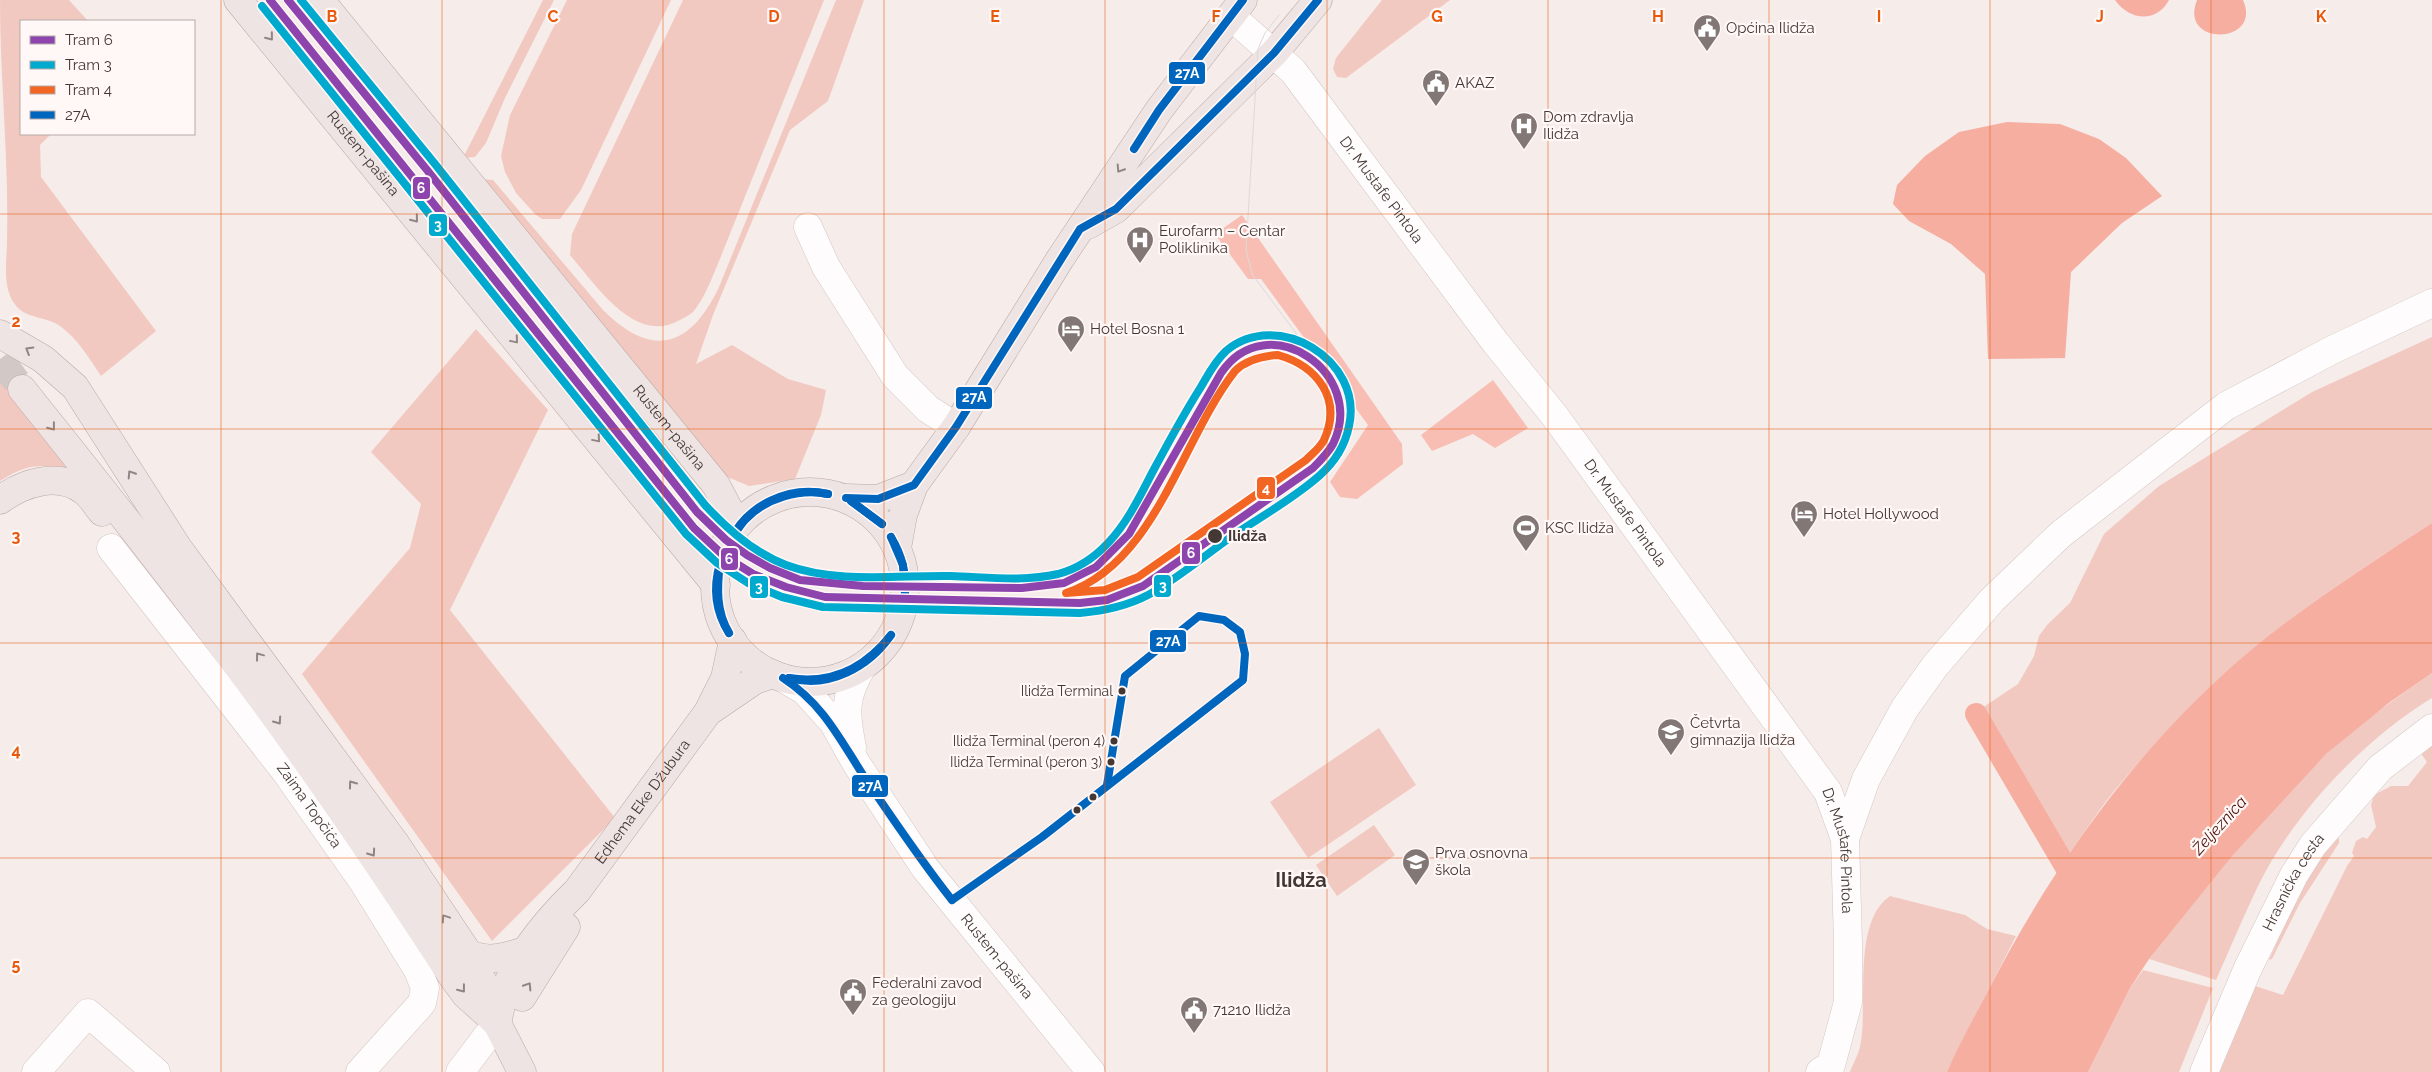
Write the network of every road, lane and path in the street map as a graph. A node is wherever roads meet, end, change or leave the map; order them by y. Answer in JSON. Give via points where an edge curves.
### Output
{"nodes":[{"id":1,"x":238,"y":0,"type":"edge"},
{"id":2,"x":320,"y":0,"type":"edge"},
{"id":3,"x":1318,"y":0,"type":"edge"},
{"id":4,"x":1237,"y":8,"type":"edge"},
{"id":5,"x":1274,"y":53,"type":"junction"},
{"id":6,"x":808,"y":227,"type":"dead end"},
{"id":7,"x":1080,"y":230,"type":"junction"},
{"id":8,"x":2432,"y":303,"type":"edge"},
{"id":9,"x":0,"y":334,"type":"edge"},
{"id":10,"x":22,"y":389,"type":"tunnel mouth"},
{"id":11,"x":956,"y":427,"type":"junction"},
{"id":12,"x":716,"y":485,"type":"junction"},
{"id":13,"x":914,"y":485,"type":"junction"},
{"id":14,"x":846,"y":498,"type":"junction"},
{"id":15,"x":773,"y":499,"type":"junction"},
{"id":16,"x":0,"y":500,"type":"edge"},
{"id":17,"x":734,"y":530,"type":"junction"},
{"id":18,"x":111,"y":548,"type":"dead end"},
{"id":19,"x":897,"y":548,"type":"junction"},
{"id":20,"x":716,"y":585,"type":"junction"},
{"id":21,"x":733,"y":642,"type":"junction"},
{"id":22,"x":862,"y":667,"type":"junction"},
{"id":23,"x":778,"y":676,"type":"junction"},
{"id":24,"x":250,"y":681,"type":"junction"},
{"id":25,"x":708,"y":712,"type":"junction"},
{"id":26,"x":2432,"y":728,"type":"edge"},
{"id":27,"x":856,"y":764,"type":"junction"},
{"id":28,"x":1846,"y":839,"type":"junction"},
{"id":29,"x":577,"y":891,"type":"junction"},
{"id":30,"x":528,"y":950,"type":"junction"},
{"id":31,"x":468,"y":953,"type":"junction"},
{"id":32,"x":497,"y":1023,"type":"junction"},
{"id":33,"x":1827,"y":1070,"type":"edge"},
{"id":34,"x":36,"y":1072,"type":"edge"},
{"id":35,"x":156,"y":1072,"type":"edge"},
{"id":36,"x":360,"y":1072,"type":"edge"},
{"id":37,"x":460,"y":1072,"type":"edge"},
{"id":38,"x":522,"y":1072,"type":"edge"},
{"id":39,"x":1091,"y":1072,"type":"edge"},
{"id":40,"x":2204,"y":1072,"type":"edge"}],
"edges":[{"from":1,"to":20,"type":"main road","name":"Rustem-pašina","one_way":true},
{"from":2,"to":12,"type":"main road","name":"Rustem-pašina"},
{"from":3,"to":5,"type":"main road"},
{"from":4,"to":5,"type":"street","name":"Dr. Mustafe Pintola"},
{"from":4,"to":7,"type":"main road","one_way":true,"via":[[1159,110]]},
{"from":5,"to":7,"type":"main road","via":[[1116,209]]},
{"from":5,"to":28,"type":"street","name":"Dr. Mustafe Pintola","via":[[1293,70],[1495,342],[1554,416],[1828,792]]},
{"from":6,"to":11,"type":"street","via":[[826,268],[895,376],[928,410]]},
{"from":7,"to":11,"type":"main road"},
{"from":8,"to":28,"type":"street","via":[[2332,350],[2226,406],[2061,534],[1992,600],[1935,666],[1905,708],[1866,780]]},
{"from":31,"to":9,"type":"main road","one_way":true,"via":[[395,843],[178,548],[75,387],[43,359]]},
{"from":10,"to":24,"type":"main road","one_way":true},
{"from":11,"to":13,"type":"main road"},
{"from":12,"to":15,"type":"main road","name":"Rustem-pašina","via":[[733,493]]},
{"from":12,"to":17,"type":"main road","name":"Rustem-pašina","via":[[729,510]]},
{"from":13,"to":14,"type":"main road","via":[[878,499]]},
{"from":13,"to":19,"type":"main road","via":[[903,515]]},
{"from":14,"to":15,"type":"main road","via":[[822,492],[796,492]]},
{"from":14,"to":19,"type":"main road","via":[[867,510],[885,527]]},
{"from":15,"to":17,"type":"main road","via":[[751,512]]},
{"from":16,"to":24,"type":"main road","via":[[20,487],[44,481],[64,481],[84,491],[197,633]]},
{"from":17,"to":20,"type":"main road","via":[[721,555]]},
{"from":18,"to":36,"type":"street","name":"Zaima Topčića","via":[[285,771],[364,883],[418,970],[425,988],[422,1003]]},
{"from":19,"to":22,"type":"main road","via":[[906,585],[900,620],[886,643]]},
{"from":20,"to":21,"type":"main road","via":[[717,605]]},
{"from":21,"to":23,"type":"main road","via":[[744,655]]},
{"from":21,"to":25,"type":"main road","name":"Edhema Eke Džubura","via":[[725,678]]},
{"from":22,"to":23,"type":"main road","via":[[838,678],[810,682]]},
{"from":22,"to":27,"type":"street","name":"Rustem-pašina","via":[[851,686],[846,718]]},
{"from":23,"to":25,"type":"main road","name":"Edhema Eke Džubura","via":[[755,680]]},
{"from":23,"to":27,"type":"street","name":"Rustem-pašina","via":[[805,691],[833,722]]},
{"from":24,"to":32,"type":"main road","one_way":true,"via":[[377,861],[454,979],[466,995]]},
{"from":25,"to":29,"type":"main road","name":"Edhema Eke Džubura"},
{"from":26,"to":40,"type":"street","name":"Hrasnička cesta","via":[[2380,768],[2313,845],[2294,875],[2248,968]]},
{"from":27,"to":39,"type":"street","name":"Rustem-pašina","via":[[925,868]]},
{"from":28,"to":33,"type":"street","name":"Dr. Mustafe Pintola","via":[[1848,1002]]},
{"from":29,"to":30,"type":"main road","name":"Edhema Eke Džubura"},
{"from":32,"to":29,"type":"main road","name":"Edhema Eke Džubura","one_way":true,"via":[[520,1000],[568,924]]},
{"from":30,"to":31,"type":"main road","via":[[490,960]]},
{"from":30,"to":32,"type":"main road","name":"Edhema Eke Džubura","via":[[507,986]]},
{"from":31,"to":32,"type":"main road","via":[[486,988]]},
{"from":32,"to":37,"type":"street","name":"Edhema Eke Džubura"},
{"from":32,"to":38,"type":"main road"},
{"from":34,"to":35,"type":"street","via":[[88,1013]]}]}
